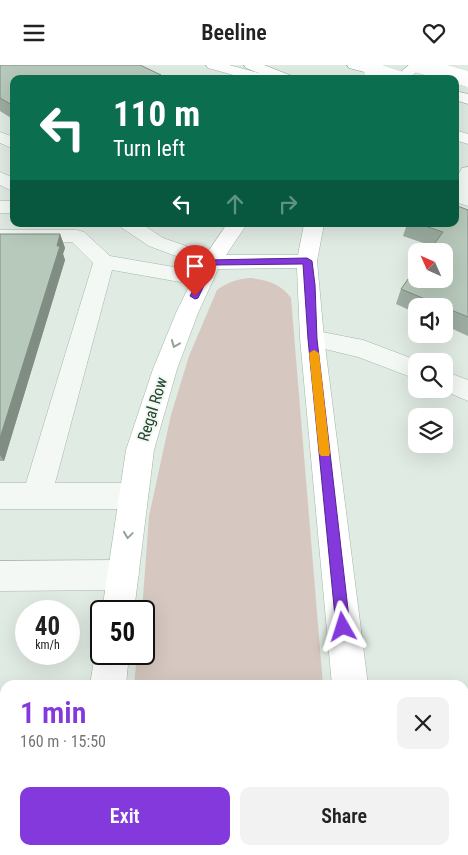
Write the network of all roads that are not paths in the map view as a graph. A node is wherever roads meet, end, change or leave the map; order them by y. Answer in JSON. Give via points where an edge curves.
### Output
{"nodes":[{"id":1,"x":213,"y":65,"type":"edge"},
{"id":2,"x":251,"y":65,"type":"edge"},
{"id":3,"x":354,"y":65,"type":"edge"},
{"id":4,"x":419,"y":65,"type":"edge"},
{"id":5,"x":449,"y":65,"type":"edge"},
{"id":6,"x":250,"y":75,"type":"edge"},
{"id":7,"x":277,"y":75,"type":"edge"},
{"id":8,"x":388,"y":75,"type":"edge"},
{"id":9,"x":405,"y":75,"type":"edge"},
{"id":10,"x":436,"y":75,"type":"edge"},
{"id":11,"x":454,"y":75,"type":"edge"},
{"id":12,"x":468,"y":172,"type":"edge"},
{"id":13,"x":459,"y":191,"type":"edge"},
{"id":14,"x":134,"y":227,"type":"edge"},
{"id":15,"x":235,"y":227,"type":"edge"},
{"id":16,"x":313,"y":227,"type":"edge"},
{"id":17,"x":71,"y":230,"type":"edge"},
{"id":18,"x":0,"y":236,"type":"edge"},
{"id":19,"x":307,"y":261,"type":"junction"},
{"id":20,"x":104,"y":262,"type":"junction"},
{"id":21,"x":207,"y":271,"type":"junction"},
{"id":22,"x":312,"y":339,"type":"junction"},
{"id":23,"x":408,"y":367,"type":"edge"},
{"id":24,"x":453,"y":384,"type":"edge"},
{"id":25,"x":468,"y":391,"type":"edge"},
{"id":26,"x":0,"y":496,"type":"edge"},
{"id":27,"x":37,"y":496,"type":"junction"},
{"id":28,"x":134,"y":496,"type":"junction"},
{"id":29,"x":123,"y":575,"type":"junction"},
{"id":30,"x":0,"y":576,"type":"edge"},
{"id":31,"x":120,"y":600,"type":"edge"},
{"id":32,"x":111,"y":665,"type":"edge"},
{"id":33,"x":109,"y":680,"type":"edge"},
{"id":34,"x":349,"y":680,"type":"edge"}],
"edges":[{"from":1,"to":6,"type":"main road"},
{"from":2,"to":7,"type":"main road"},
{"from":3,"to":8,"type":"main road","bridge":true},
{"from":4,"to":9,"type":"main road"},
{"from":4,"to":11,"type":"main road","bridge":true},
{"from":5,"to":10,"type":"main road"},
{"from":12,"to":13,"type":"lane"},
{"from":14,"to":21,"type":"lane"},
{"from":15,"to":21,"type":"main road","name":"Regal Row"},
{"from":16,"to":19,"type":"main road"},
{"from":17,"to":18,"type":"lane"},
{"from":17,"to":20,"type":"lane"},
{"from":19,"to":21,"type":"main road"},
{"from":19,"to":22,"type":"main road"},
{"from":20,"to":21,"type":"lane"},
{"from":20,"to":27,"type":"lane"},
{"from":21,"to":28,"type":"main road","name":"Regal Row","one_way":true,"via":[[165,369],[140,450]]},
{"from":22,"to":23,"type":"lane","via":[[362,349]]},
{"from":22,"to":34,"type":"main road"},
{"from":24,"to":25,"type":"lane"},
{"from":26,"to":27,"type":"lane"},
{"from":27,"to":28,"type":"lane"},
{"from":28,"to":29,"type":"main road","name":"Regal Row","one_way":true},
{"from":29,"to":30,"type":"lane"},
{"from":29,"to":31,"type":"main road","name":"Regal Row"},
{"from":32,"to":33,"type":"main road"}]}
